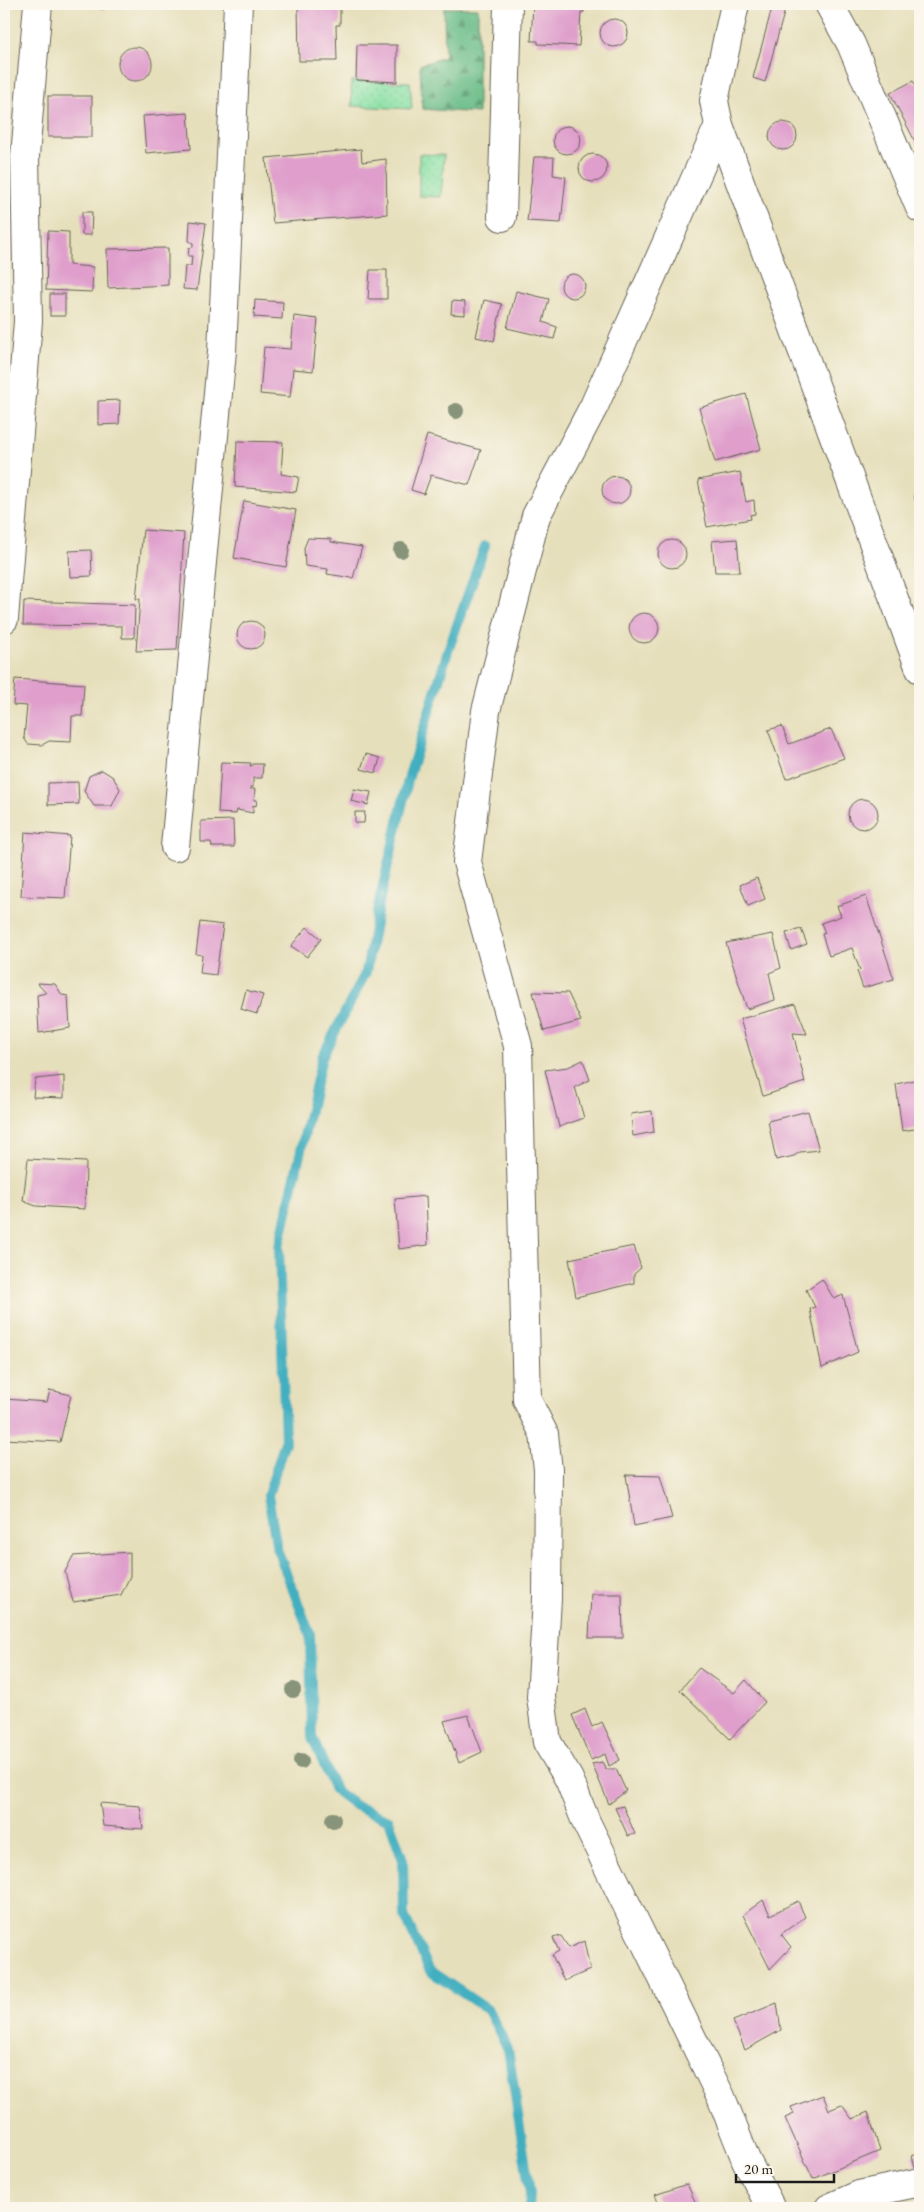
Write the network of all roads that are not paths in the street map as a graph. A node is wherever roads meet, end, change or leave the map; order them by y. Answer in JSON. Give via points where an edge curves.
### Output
{"nodes":[{"id":1,"x":38,"y":4,"type":"edge"},
{"id":2,"x":238,"y":4,"type":"edge"},
{"id":3,"x":508,"y":4,"type":"edge"},
{"id":4,"x":734,"y":4,"type":"edge"},
{"id":5,"x":829,"y":4,"type":"edge"},
{"id":6,"x":719,"y":125,"type":"junction"},
{"id":7,"x":920,"y":208,"type":"edge"},
{"id":8,"x":502,"y":217,"type":"dead end"},
{"id":9,"x":4,"y":618,"type":"edge"},
{"id":10,"x":920,"y":668,"type":"edge"},
{"id":11,"x":175,"y":847,"type":"dead end"},
{"id":12,"x":920,"y":2182,"type":"edge"},
{"id":13,"x":771,"y":2208,"type":"edge"},
{"id":14,"x":829,"y":2208,"type":"edge"}],
"edges":[{"from":1,"to":9,"type":"street","via":[[25,156],[28,321]]},
{"from":2,"to":11,"type":"street","via":[[222,351]]},
{"from":3,"to":8,"type":"street"},
{"from":4,"to":6,"type":"street","via":[[714,101]]},
{"from":5,"to":7,"type":"street","via":[[851,44]]},
{"from":6,"to":10,"type":"street"},
{"from":6,"to":13,"type":"street","via":[[594,406],[536,516],[486,711],[467,862],[518,1046],[527,1400],[544,1434],[548,1470],[547,1599],[541,1697],[548,1742],[570,1779],[586,1822],[721,2097],[746,2160]]},
{"from":12,"to":14,"type":"street","via":[[859,2195]]}]}
